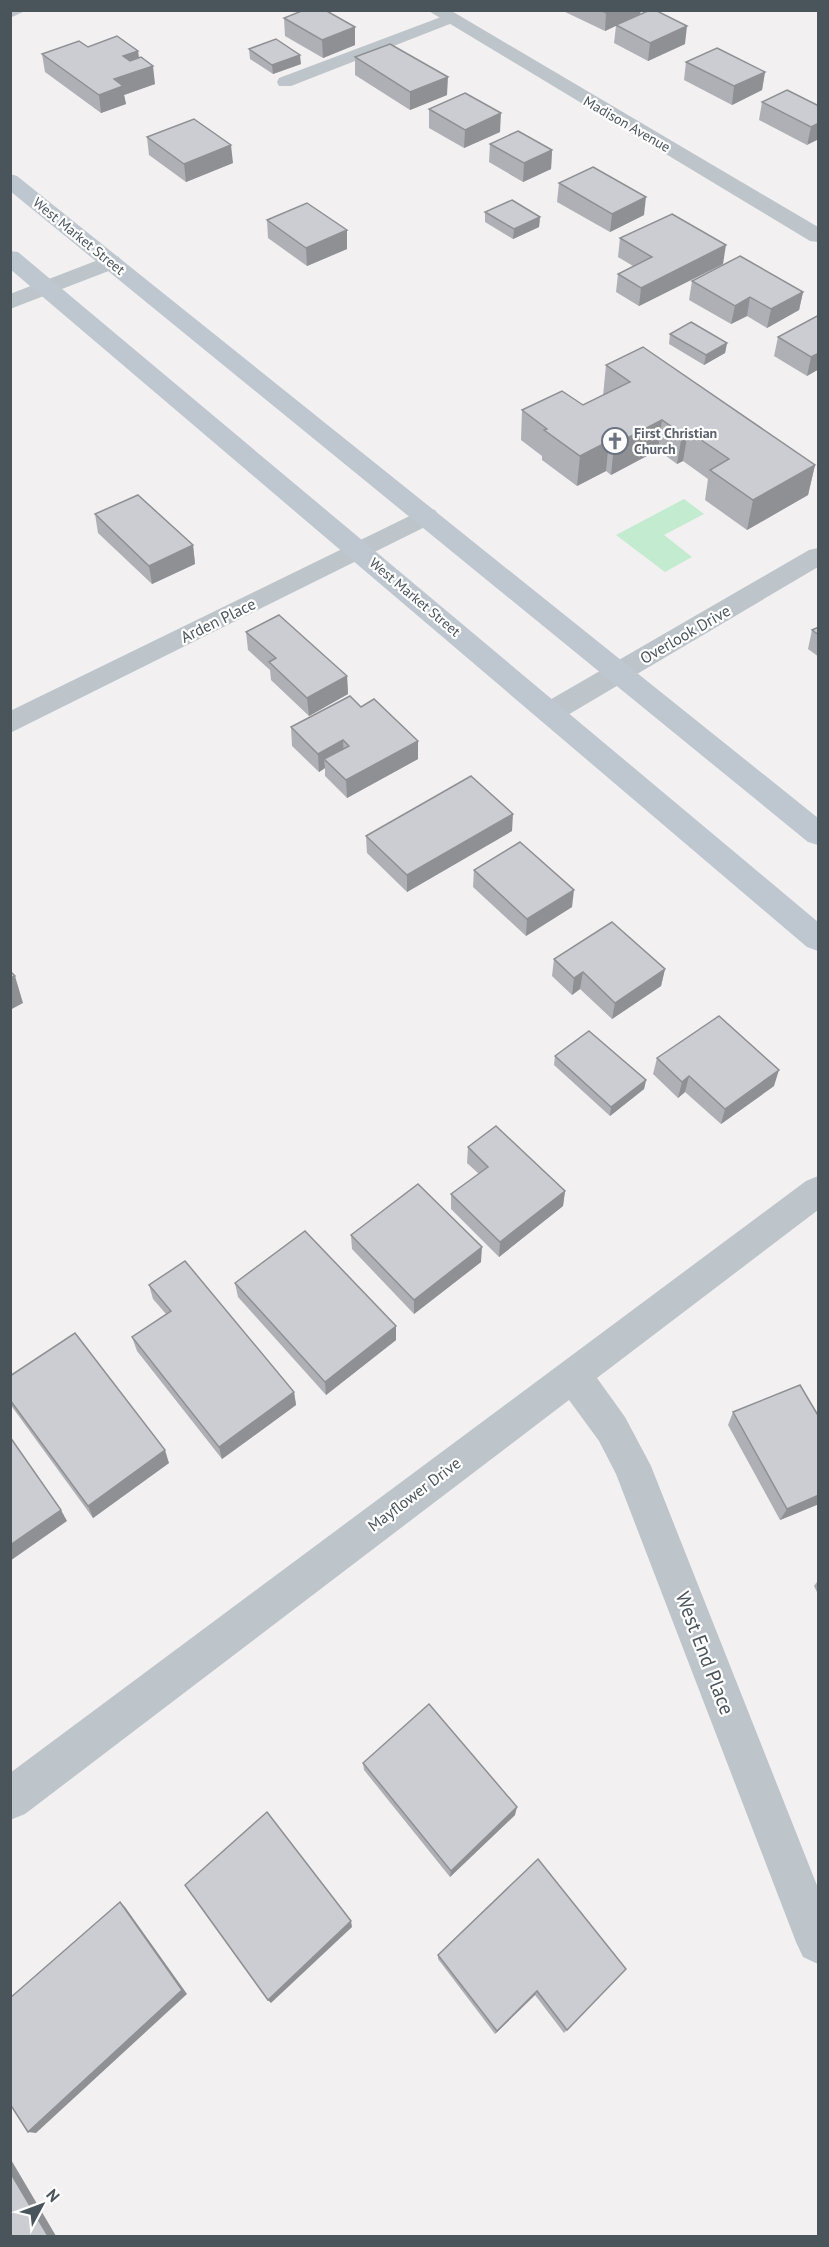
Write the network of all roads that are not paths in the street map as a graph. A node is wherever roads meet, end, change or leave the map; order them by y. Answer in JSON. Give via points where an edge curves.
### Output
{"nodes":[{"id":1,"x":18,"y":10,"type":"edge"},
{"id":2,"x":10,"y":13,"type":"edge"},
{"id":3,"x":443,"y":15,"type":"edge"},
{"id":4,"x":285,"y":82,"type":"dead end"},
{"id":5,"x":10,"y":180,"type":"edge"},
{"id":6,"x":819,"y":236,"type":"edge"},
{"id":7,"x":10,"y":257,"type":"edge"},
{"id":8,"x":111,"y":262,"type":"junction"},
{"id":9,"x":48,"y":287,"type":"junction"},
{"id":10,"x":10,"y":302,"type":"edge"},
{"id":11,"x":426,"y":516,"type":"junction"},
{"id":12,"x":360,"y":549,"type":"junction"},
{"id":13,"x":819,"y":556,"type":"edge"},
{"id":14,"x":618,"y":673,"type":"junction"},
{"id":15,"x":551,"y":712,"type":"junction"},
{"id":16,"x":10,"y":723,"type":"edge"},
{"id":17,"x":819,"y":834,"type":"edge"},
{"id":18,"x":819,"y":939,"type":"edge"},
{"id":19,"x":819,"y":1191,"type":"edge"},
{"id":20,"x":573,"y":1375,"type":"junction"},
{"id":21,"x":10,"y":1799,"type":"edge"},
{"id":22,"x":819,"y":1942,"type":"edge"}],
"edges":[{"from":1,"to":2,"type":"street"},
{"from":3,"to":4,"type":"lane"},
{"from":3,"to":6,"type":"street","name":"Madison Avenue"},
{"from":5,"to":8,"type":"main road","name":"West Market Street"},
{"from":7,"to":9,"type":"main road","name":"West Market Street"},
{"from":8,"to":9,"type":"street"},
{"from":8,"to":11,"type":"main road","name":"West Market Street"},
{"from":9,"to":10,"type":"street"},
{"from":9,"to":12,"type":"main road","name":"West Market Street"},
{"from":11,"to":12,"type":"street","name":"Arden Place"},
{"from":11,"to":14,"type":"main road","name":"West Market Street"},
{"from":12,"to":15,"type":"main road","name":"West Market Street"},
{"from":12,"to":16,"type":"street","name":"Arden Place"},
{"from":13,"to":14,"type":"street","name":"Overlook Drive"},
{"from":14,"to":15,"type":"street","name":"Overlook Drive"},
{"from":14,"to":17,"type":"main road","name":"West Market Street"},
{"from":15,"to":18,"type":"main road","name":"West Market Street"},
{"from":19,"to":20,"type":"street","name":"Mayflower Drive"},
{"from":20,"to":21,"type":"street","name":"Mayflower Drive"},
{"from":20,"to":22,"type":"street","name":"West End Place","via":[[612,1429],[632,1466]]}]}
